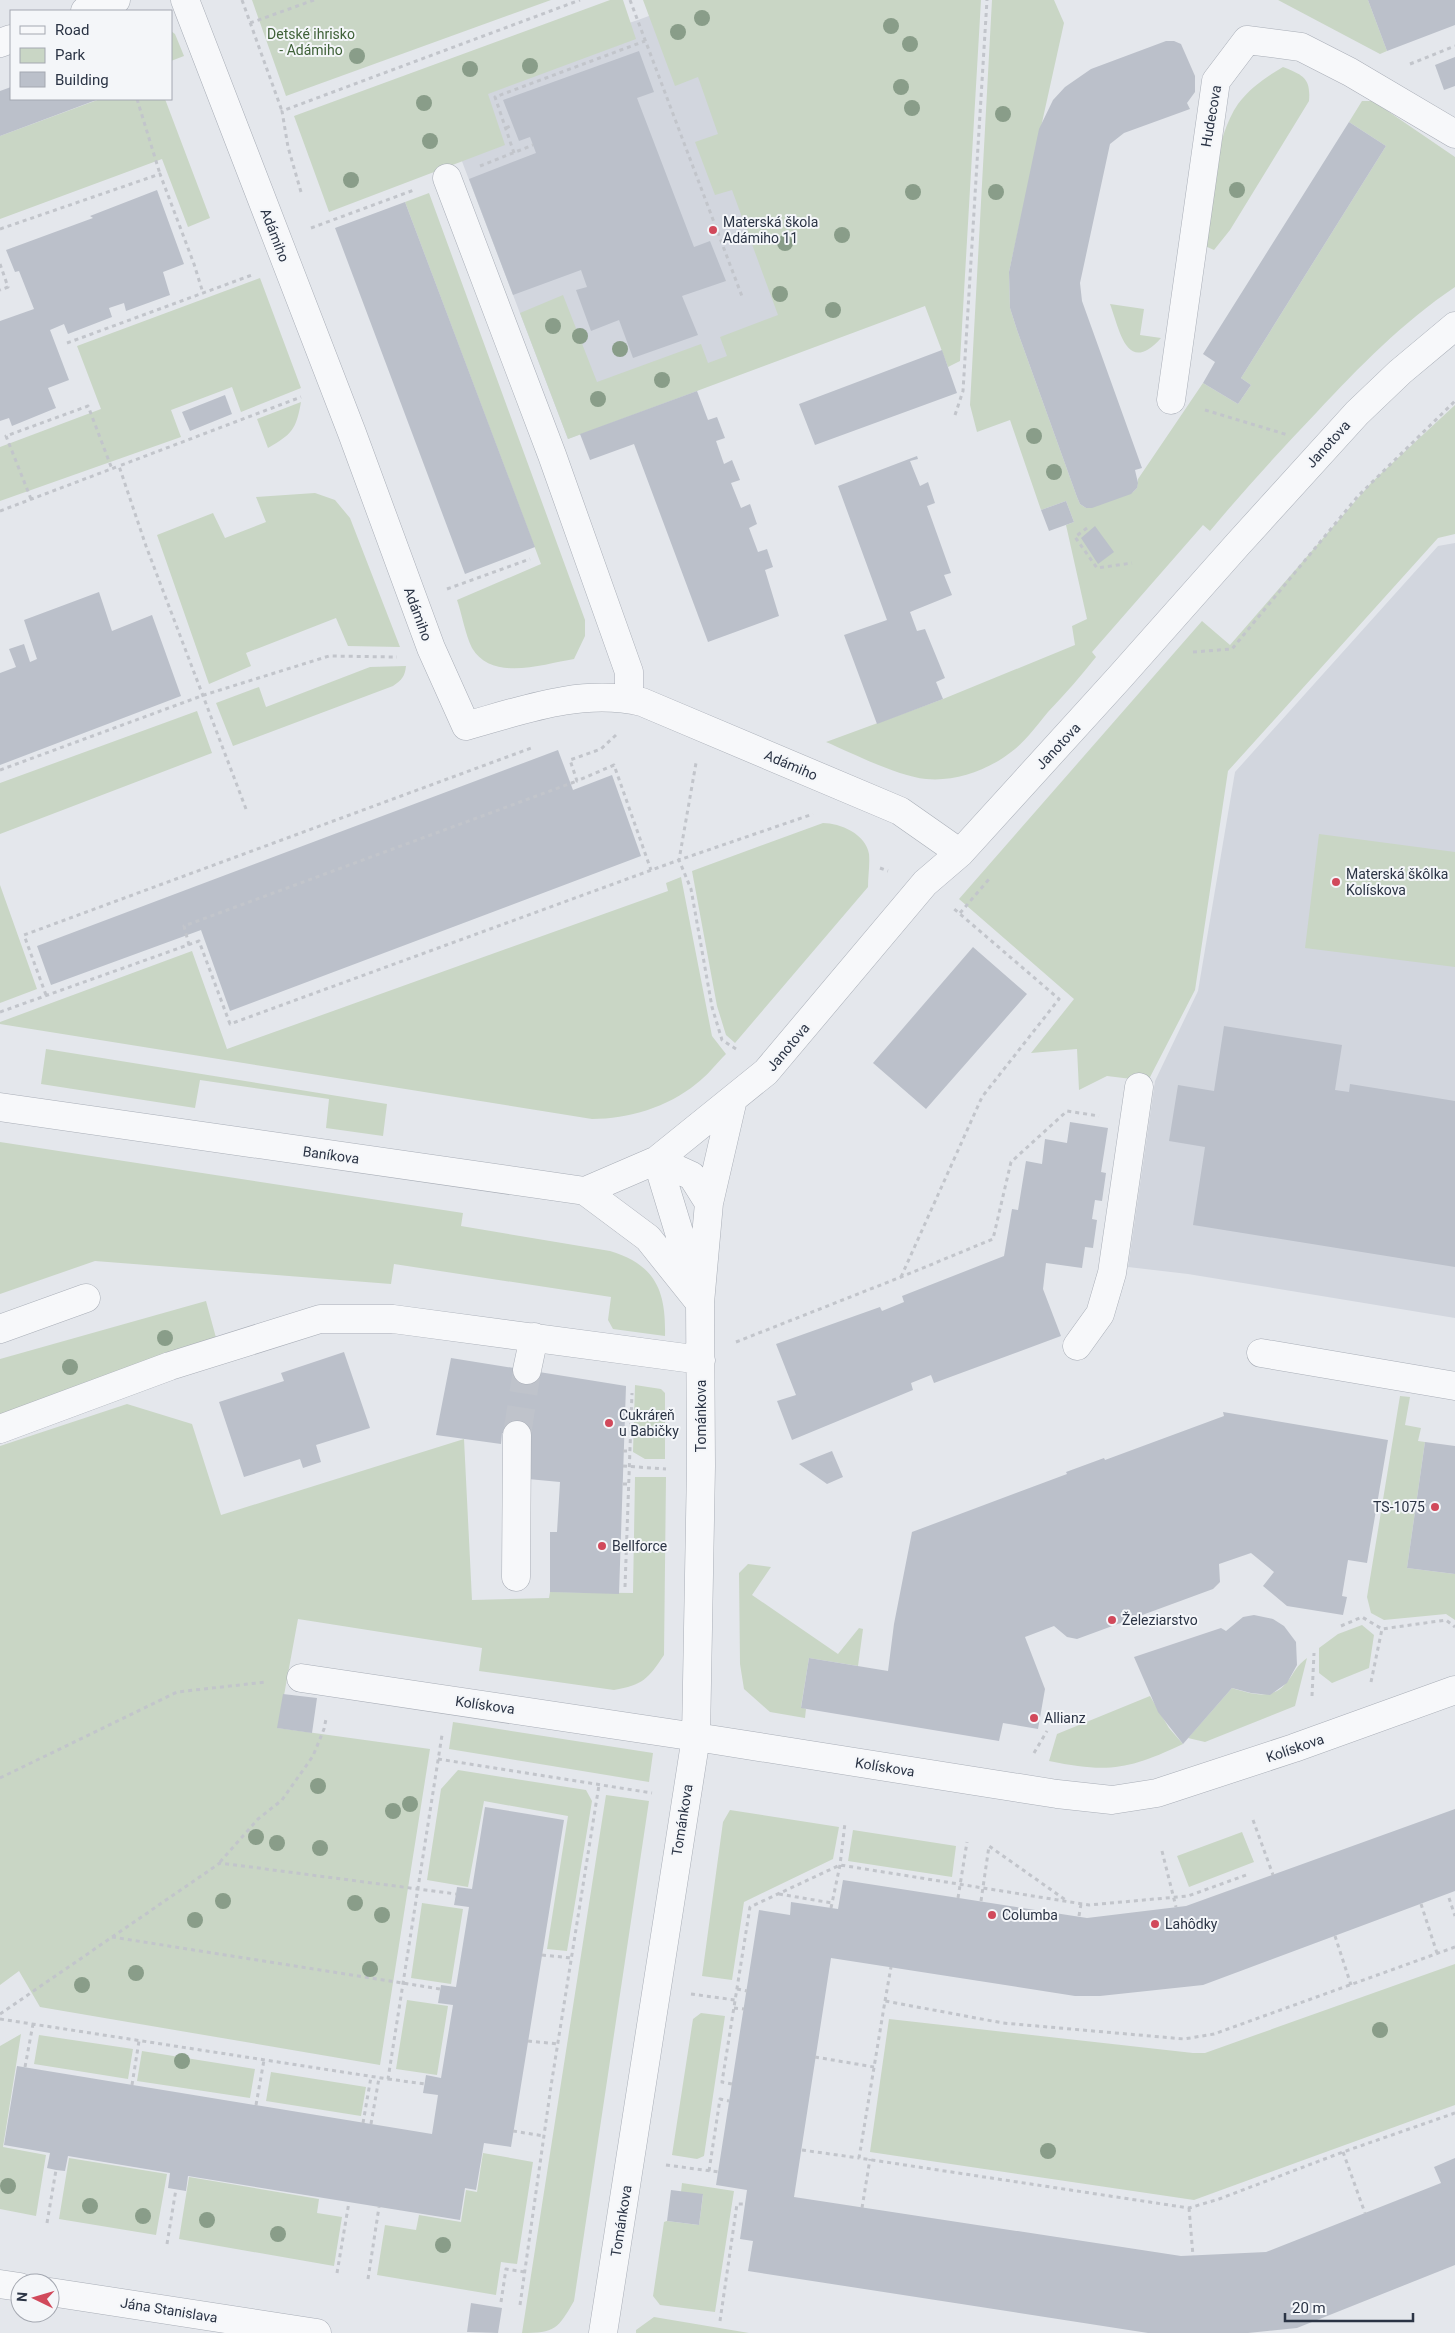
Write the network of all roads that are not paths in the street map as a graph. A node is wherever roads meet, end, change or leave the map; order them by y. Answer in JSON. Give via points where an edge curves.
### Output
{"nodes":[{"id":1,"x":116,"y":0,"type":"edge"},
{"id":2,"x":185,"y":0,"type":"edge"},
{"id":3,"x":88,"y":10,"type":"edge"},
{"id":4,"x":1455,"y":134,"type":"edge"},
{"id":5,"x":447,"y":178,"type":"road end"},
{"id":6,"x":1455,"y":326,"type":"edge"},
{"id":7,"x":1171,"y":400,"type":"road end"},
{"id":8,"x":629,"y":698,"type":"junction"},
{"id":9,"x":960,"y":853,"type":"junction"},
{"id":10,"x":1139,"y":1087,"type":"dead end"},
{"id":11,"x":733,"y":1099,"type":"junction"},
{"id":12,"x":0,"y":1107,"type":"edge"},
{"id":13,"x":657,"y":1160,"type":"junction"},
{"id":14,"x":585,"y":1192,"type":"junction"},
{"id":15,"x":709,"y":1203,"type":"junction"},
{"id":16,"x":86,"y":1298,"type":"dead end"},
{"id":17,"x":700,"y":1302,"type":"junction"},
{"id":18,"x":0,"y":1329,"type":"edge"},
{"id":19,"x":534,"y":1337,"type":"junction"},
{"id":20,"x":1077,"y":1346,"type":"dead end"},
{"id":21,"x":1261,"y":1354,"type":"dead end"},
{"id":22,"x":701,"y":1360,"type":"junction"},
{"id":23,"x":527,"y":1370,"type":"tunnel mouth"},
{"id":24,"x":1455,"y":1386,"type":"edge"},
{"id":25,"x":0,"y":1428,"type":"edge"},
{"id":26,"x":517,"y":1435,"type":"tunnel mouth"},
{"id":27,"x":516,"y":1577,"type":"dead end"},
{"id":28,"x":301,"y":1678,"type":"road end"},
{"id":29,"x":1455,"y":1690,"type":"edge"},
{"id":30,"x":696,"y":1737,"type":"junction"},
{"id":31,"x":60,"y":2294,"type":"edge"},
{"id":32,"x":317,"y":2333,"type":"edge"},
{"id":33,"x":603,"y":2333,"type":"edge"}],
"edges":[{"from":1,"to":3,"type":"street"},
{"from":2,"to":8,"type":"street","name":"Adámiho","via":[[431,648],[466,726],[554,700]]},
{"from":4,"to":7,"type":"street","name":"Hudecova","via":[[1301,47],[1247,40],[1216,81]]},
{"from":5,"to":8,"type":"street","via":[[552,455],[626,663]]},
{"from":6,"to":9,"type":"street","name":"Janotova","via":[[1357,413]]},
{"from":8,"to":9,"type":"street","name":"Adámiho","via":[[900,811]]},
{"from":9,"to":11,"type":"street","name":"Janotova","via":[[925,883],[766,1072]]},
{"from":10,"to":20,"type":"street","via":[[1112,1273],[1100,1314]]},
{"from":11,"to":13,"type":"street","name":"Janotova"},
{"from":11,"to":15,"type":"street","name":"Tománkova"},
{"from":12,"to":14,"type":"street","name":"Baníkova"},
{"from":13,"to":14,"type":"street"},
{"from":13,"to":15,"type":"street","via":[[692,1176]]},
{"from":13,"to":17,"type":"street","name":"Tománkova"},
{"from":14,"to":17,"type":"street","via":[[648,1238]]},
{"from":15,"to":17,"type":"street","name":"Tománkova"},
{"from":16,"to":18,"type":"street"},
{"from":17,"to":22,"type":"street","name":"Tománkova"},
{"from":19,"to":22,"type":"street"},
{"from":19,"to":23,"type":"street"},
{"from":19,"to":25,"type":"street","via":[[393,1319],[320,1319],[170,1366]]},
{"from":21,"to":24,"type":"street"},
{"from":22,"to":30,"type":"street","name":"Tománkova"},
{"from":26,"to":27,"type":"street"},
{"from":28,"to":30,"type":"street","name":"Kolískova"},
{"from":29,"to":30,"type":"street","name":"Kolískova","via":[[1176,1787],[1112,1800]]},
{"from":30,"to":33,"type":"street","name":"Tománkova"},
{"from":31,"to":32,"type":"street","name":"Jána Stanislava"}]}
